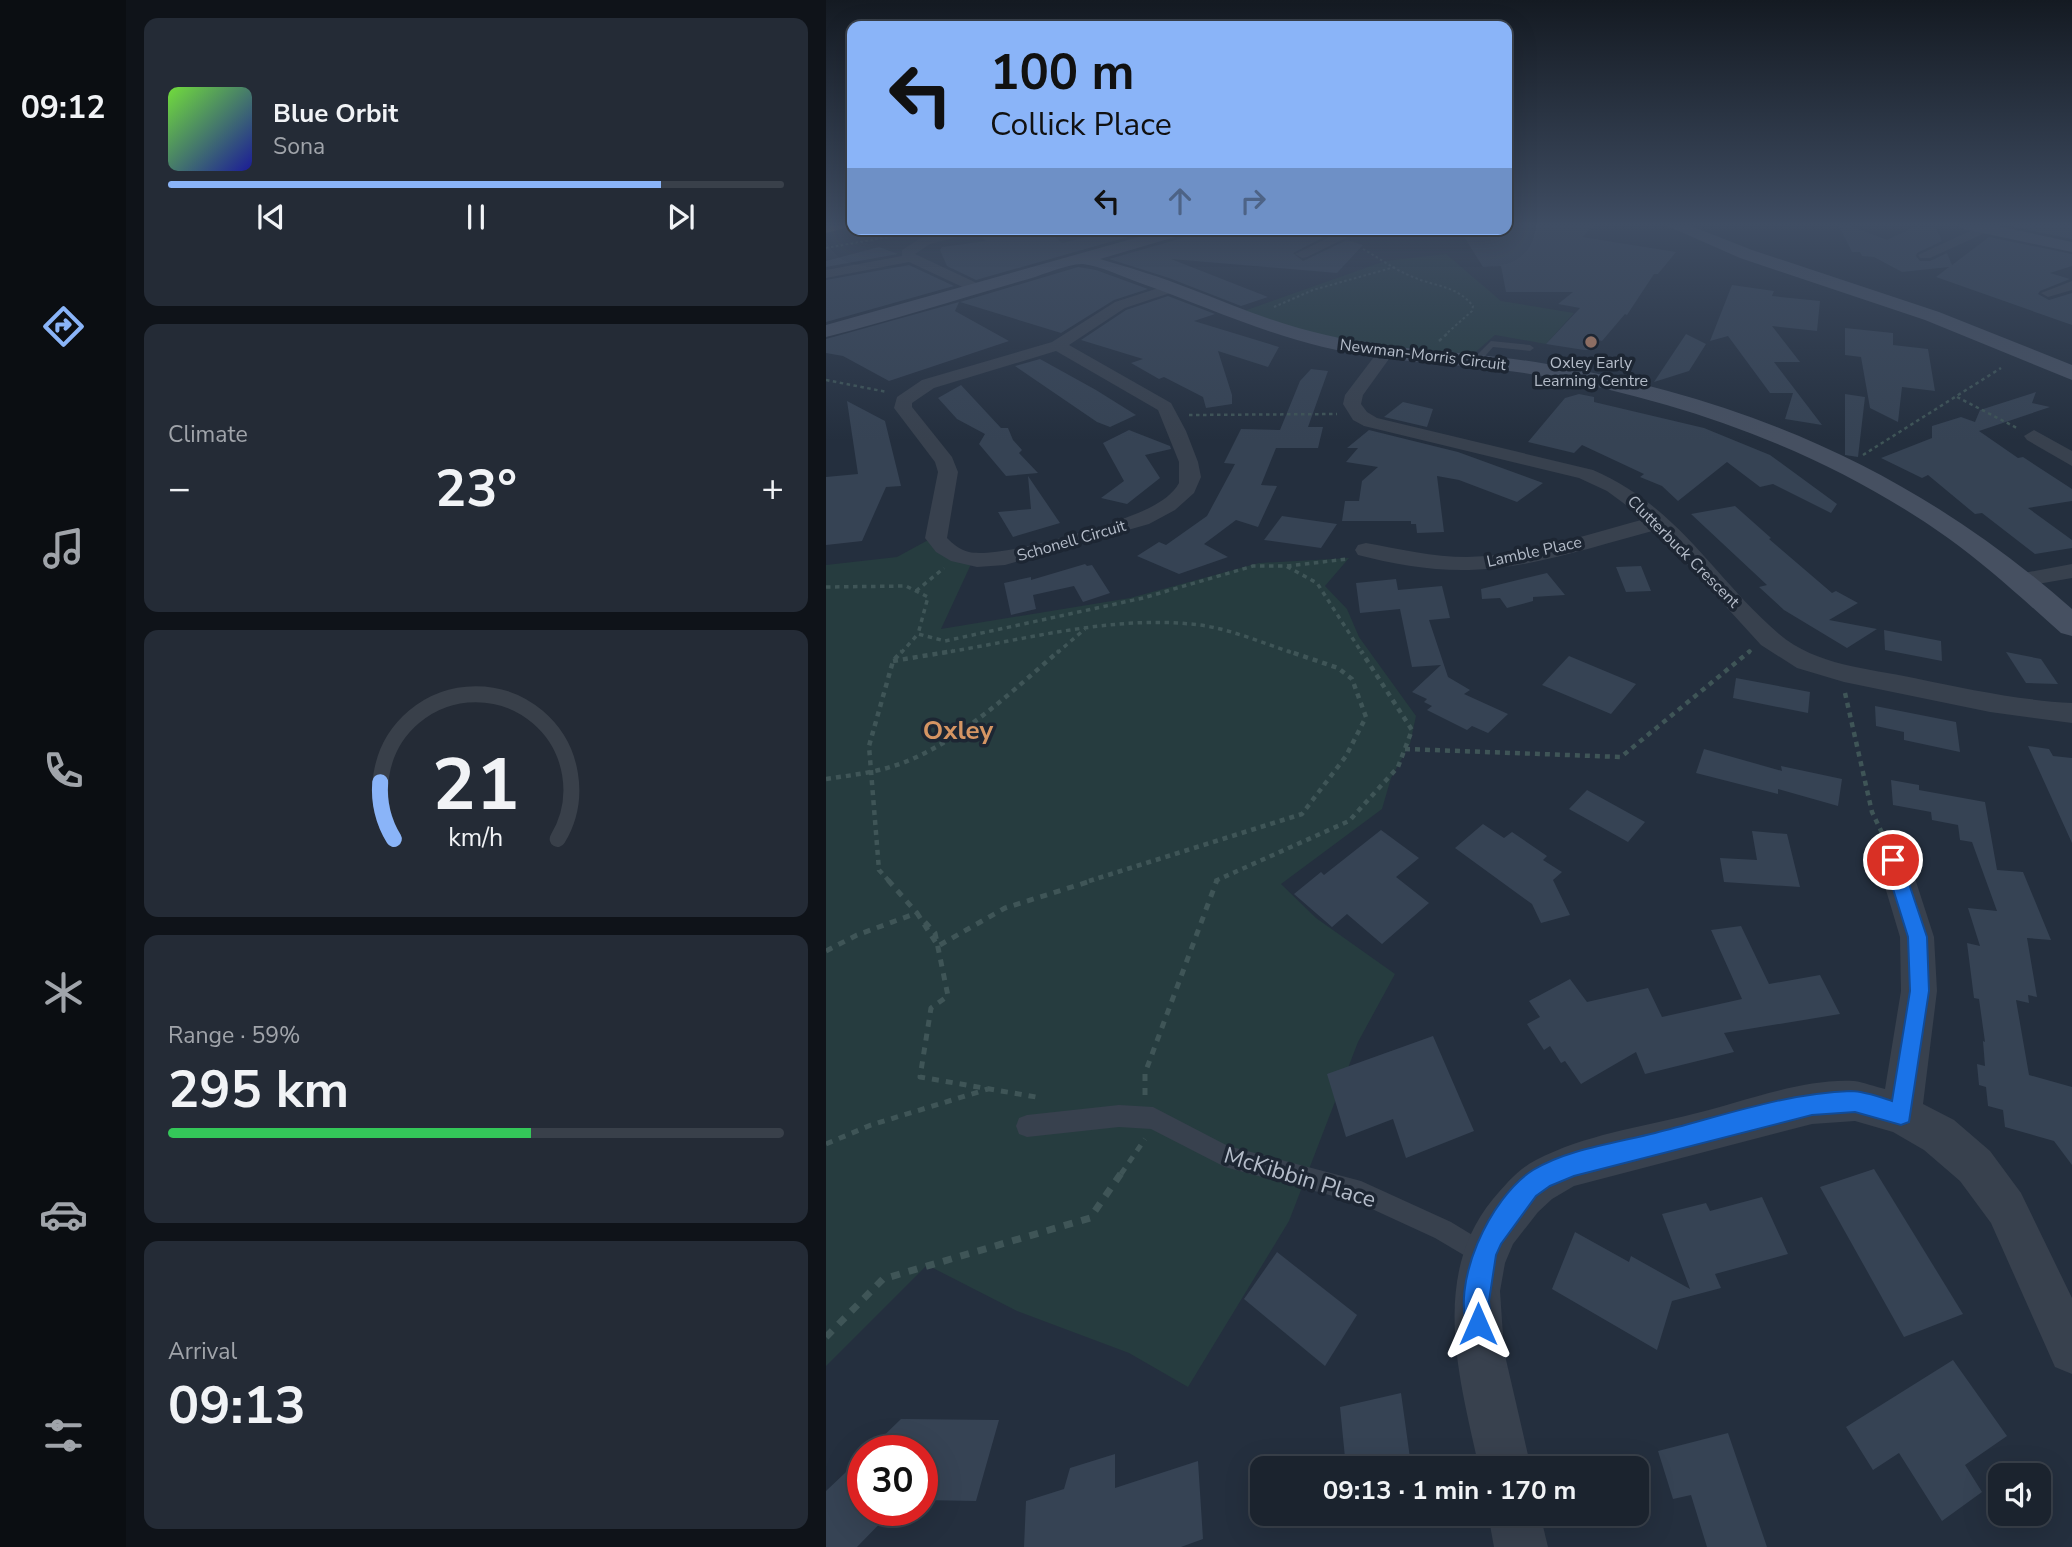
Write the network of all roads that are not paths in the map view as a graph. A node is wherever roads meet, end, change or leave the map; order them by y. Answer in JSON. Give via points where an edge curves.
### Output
{"nodes":[{"id":1,"x":947,"y":296,"type":"edge"},
{"id":2,"x":1146,"y":296,"type":"edge"},
{"id":3,"x":1193,"y":296,"type":"edge"},
{"id":4,"x":1873,"y":296,"type":"edge"},
{"id":5,"x":1900,"y":296,"type":"edge"},
{"id":6,"x":826,"y":331,"type":"edge"},
{"id":7,"x":1058,"y":345,"type":"junction"},
{"id":8,"x":1530,"y":348,"type":"dead end"},
{"id":9,"x":1386,"y":352,"type":"junction"},
{"id":10,"x":1476,"y":361,"type":"junction"},
{"id":11,"x":2072,"y":361,"type":"edge"},
{"id":12,"x":2072,"y":373,"type":"edge"},
{"id":13,"x":2034,"y":436,"type":"road end"},
{"id":14,"x":2072,"y":460,"type":"edge"},
{"id":15,"x":1660,"y":522,"type":"junction"},
{"id":16,"x":1366,"y":550,"type":"road end"},
{"id":17,"x":2072,"y":571,"type":"edge"},
{"id":18,"x":2021,"y":580,"type":"junction"},
{"id":19,"x":2072,"y":626,"type":"edge"},
{"id":20,"x":2072,"y":713,"type":"edge"},
{"id":21,"x":1893,"y":860,"type":"road end"},
{"id":22,"x":1901,"y":1114,"type":"junction"},
{"id":23,"x":1027,"y":1126,"type":"dead end"},
{"id":24,"x":1484,"y":1255,"type":"junction"},
{"id":25,"x":2072,"y":1350,"type":"edge"},
{"id":26,"x":1502,"y":1456,"type":"edge"},
{"id":27,"x":1517,"y":1526,"type":"edge"},
{"id":28,"x":1521,"y":1547,"type":"edge"}],
"edges":[{"from":1,"to":6,"type":"street"},
{"from":2,"to":7,"type":"street","via":[[1120,305]]},
{"from":3,"to":9,"type":"street","name":"Newman-Morris Circuit","via":[[1296,335]]},
{"from":4,"to":12,"type":"street"},
{"from":5,"to":11,"type":"street"},
{"from":7,"to":7,"type":"street","name":"Schonell Circuit","via":[[943,379],[904,401],[903,408],[945,461],[936,538],[943,549],[978,560],[1026,554],[1138,521],[1167,506],[1186,489],[1191,478],[1170,414],[1154,399]]},
{"from":8,"to":10,"type":"lane","via":[[1491,344]]},
{"from":9,"to":10,"type":"street","name":"Newman-Morris Circuit"},
{"from":9,"to":15,"type":"street","name":"Clutterbuck Crescent","via":[[1352,404],[1371,422],[1598,478],[1638,501]]},
{"from":10,"to":18,"type":"street","name":"Newman-Morris Circuit","via":[[1585,377],[1679,400],[1751,425],[1846,465],[1940,519]]},
{"from":13,"to":14,"type":"street"},
{"from":15,"to":16,"type":"street","name":"Lamble Place","via":[[1479,563],[1448,563]]},
{"from":15,"to":20,"type":"street","name":"Clutterbuck Crescent","via":[[1770,638],[1797,658],[1842,672],[2030,710]]},
{"from":17,"to":18,"type":"street"},
{"from":18,"to":19,"type":"street","name":"Newman-Morris Circuit"},
{"from":21,"to":22,"type":"street","via":[[1917,937],[1919,991]]},
{"from":22,"to":24,"type":"street","via":[[1855,1101],[1812,1104],[1574,1165],[1528,1188],[1492,1236]]},
{"from":22,"to":25,"type":"street","via":[[1939,1135],[1975,1166],[2006,1208]]},
{"from":23,"to":24,"type":"lane","name":"McKibbin Place","via":[[1119,1116],[1153,1118],[1225,1156],[1361,1192],[1443,1230]]},
{"from":24,"to":26,"type":"street","via":[[1476,1301],[1480,1348]]},
{"from":27,"to":28,"type":"street"}]}
